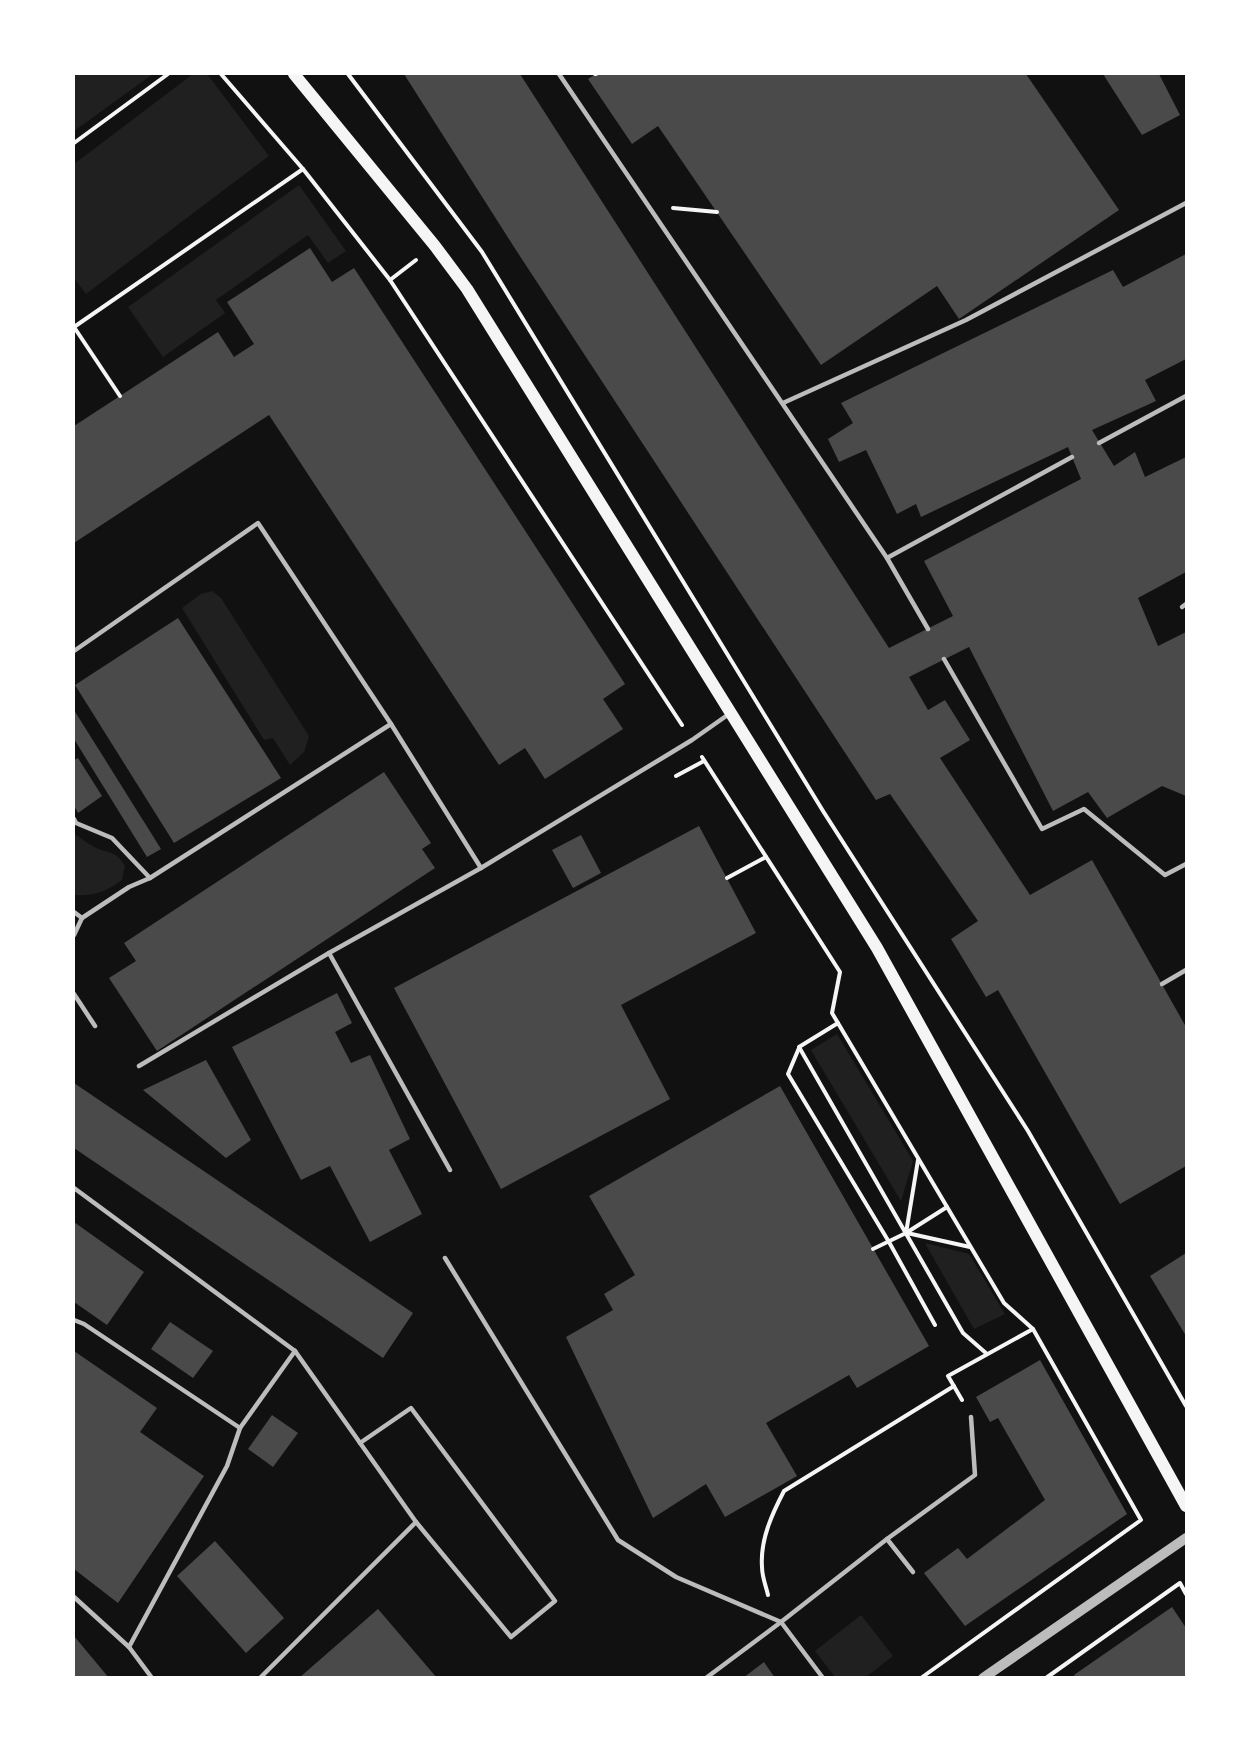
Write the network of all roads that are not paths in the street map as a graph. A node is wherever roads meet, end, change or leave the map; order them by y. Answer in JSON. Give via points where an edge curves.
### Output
{"nodes":[{"id":1,"x":294,"y":74,"type":"edge"},
{"id":2,"x":559,"y":74,"type":"edge"},
{"id":3,"x":1186,"y":203,"type":"edge"},
{"id":4,"x":1186,"y":396,"type":"edge"},
{"id":5,"x":783,"y":403,"type":"junction"},
{"id":6,"x":1099,"y":443,"type":"dead end"},
{"id":7,"x":1072,"y":457,"type":"dead end"},
{"id":8,"x":887,"y":558,"type":"junction"},
{"id":9,"x":928,"y":629,"type":"dead end"},
{"id":10,"x":74,"y":651,"type":"edge"},
{"id":11,"x":944,"y":659,"type":"dead end"},
{"id":12,"x":731,"y":712,"type":"junction"},
{"id":13,"x":391,"y":724,"type":"junction"},
{"id":14,"x":74,"y":819,"type":"edge"},
{"id":15,"x":1186,"y":864,"type":"edge"},
{"id":16,"x":481,"y":867,"type":"junction"},
{"id":17,"x":150,"y":878,"type":"junction"},
{"id":18,"x":74,"y":912,"type":"edge"},
{"id":19,"x":82,"y":918,"type":"junction"},
{"id":20,"x":74,"y":935,"type":"edge"},
{"id":21,"x":329,"y":953,"type":"junction"},
{"id":22,"x":1186,"y":970,"type":"edge"},
{"id":23,"x":1162,"y":984,"type":"dead end"},
{"id":24,"x":74,"y":994,"type":"edge"},
{"id":25,"x":95,"y":1026,"type":"dead end"},
{"id":26,"x":139,"y":1066,"type":"dead end"},
{"id":27,"x":450,"y":1170,"type":"dead end"},
{"id":28,"x":74,"y":1188,"type":"edge"},
{"id":29,"x":445,"y":1258,"type":"dead end"},
{"id":30,"x":74,"y":1320,"type":"edge"},
{"id":31,"x":295,"y":1351,"type":"junction"},
{"id":32,"x":971,"y":1417,"type":"road end"},
{"id":33,"x":240,"y":1428,"type":"junction"},
{"id":34,"x":360,"y":1443,"type":"junction"},
{"id":35,"x":1186,"y":1506,"type":"edge"},
{"id":36,"x":416,"y":1522,"type":"junction"},
{"id":37,"x":1186,"y":1538,"type":"edge"},
{"id":38,"x":887,"y":1539,"type":"junction"},
{"id":39,"x":914,"y":1572,"type":"dead end"},
{"id":40,"x":74,"y":1597,"type":"edge"},
{"id":41,"x":781,"y":1622,"type":"junction"},
{"id":42,"x":129,"y":1647,"type":"junction"},
{"id":43,"x":152,"y":1677,"type":"edge"},
{"id":44,"x":260,"y":1677,"type":"edge"},
{"id":45,"x":706,"y":1677,"type":"edge"},
{"id":46,"x":823,"y":1677,"type":"edge"},
{"id":47,"x":983,"y":1677,"type":"edge"}],
"edges":[{"from":1,"to":12,"type":"main road","via":[[467,289]]},
{"from":2,"to":5,"type":"lane"},
{"from":3,"to":5,"type":"lane","via":[[966,320]]},
{"from":4,"to":6,"type":"lane"},
{"from":5,"to":8,"type":"lane"},
{"from":7,"to":8,"type":"lane"},
{"from":8,"to":9,"type":"lane"},
{"from":10,"to":13,"type":"lane","via":[[258,523]]},
{"from":11,"to":15,"type":"lane","via":[[1042,830],[1084,808],[1165,875]]},
{"from":12,"to":16,"type":"lane","via":[[692,740]]},
{"from":12,"to":35,"type":"main road","via":[[877,948]]},
{"from":13,"to":16,"type":"lane"},
{"from":13,"to":17,"type":"lane"},
{"from":14,"to":17,"type":"lane","via":[[76,824],[112,838]]},
{"from":16,"to":21,"type":"lane"},
{"from":17,"to":19,"type":"lane"},
{"from":18,"to":19,"type":"lane"},
{"from":19,"to":20,"type":"lane"},
{"from":21,"to":26,"type":"lane"},
{"from":21,"to":27,"type":"lane"},
{"from":22,"to":23,"type":"lane"},
{"from":24,"to":25,"type":"lane"},
{"from":28,"to":31,"type":"lane"},
{"from":29,"to":41,"type":"lane","via":[[618,1539],[676,1576]]},
{"from":30,"to":33,"type":"lane"},
{"from":31,"to":33,"type":"lane"},
{"from":31,"to":34,"type":"lane"},
{"from":32,"to":38,"type":"lane","via":[[975,1474]]},
{"from":33,"to":42,"type":"lane","via":[[227,1466]]},
{"from":34,"to":36,"type":"lane"},
{"from":34,"to":36,"type":"lane","via":[[411,1408],[555,1601],[511,1637]]},
{"from":36,"to":44,"type":"lane"},
{"from":37,"to":47,"type":"street"},
{"from":38,"to":39,"type":"lane"},
{"from":38,"to":41,"type":"lane"},
{"from":40,"to":42,"type":"lane"},
{"from":41,"to":45,"type":"lane"},
{"from":41,"to":46,"type":"lane"},
{"from":42,"to":43,"type":"lane"}]}
